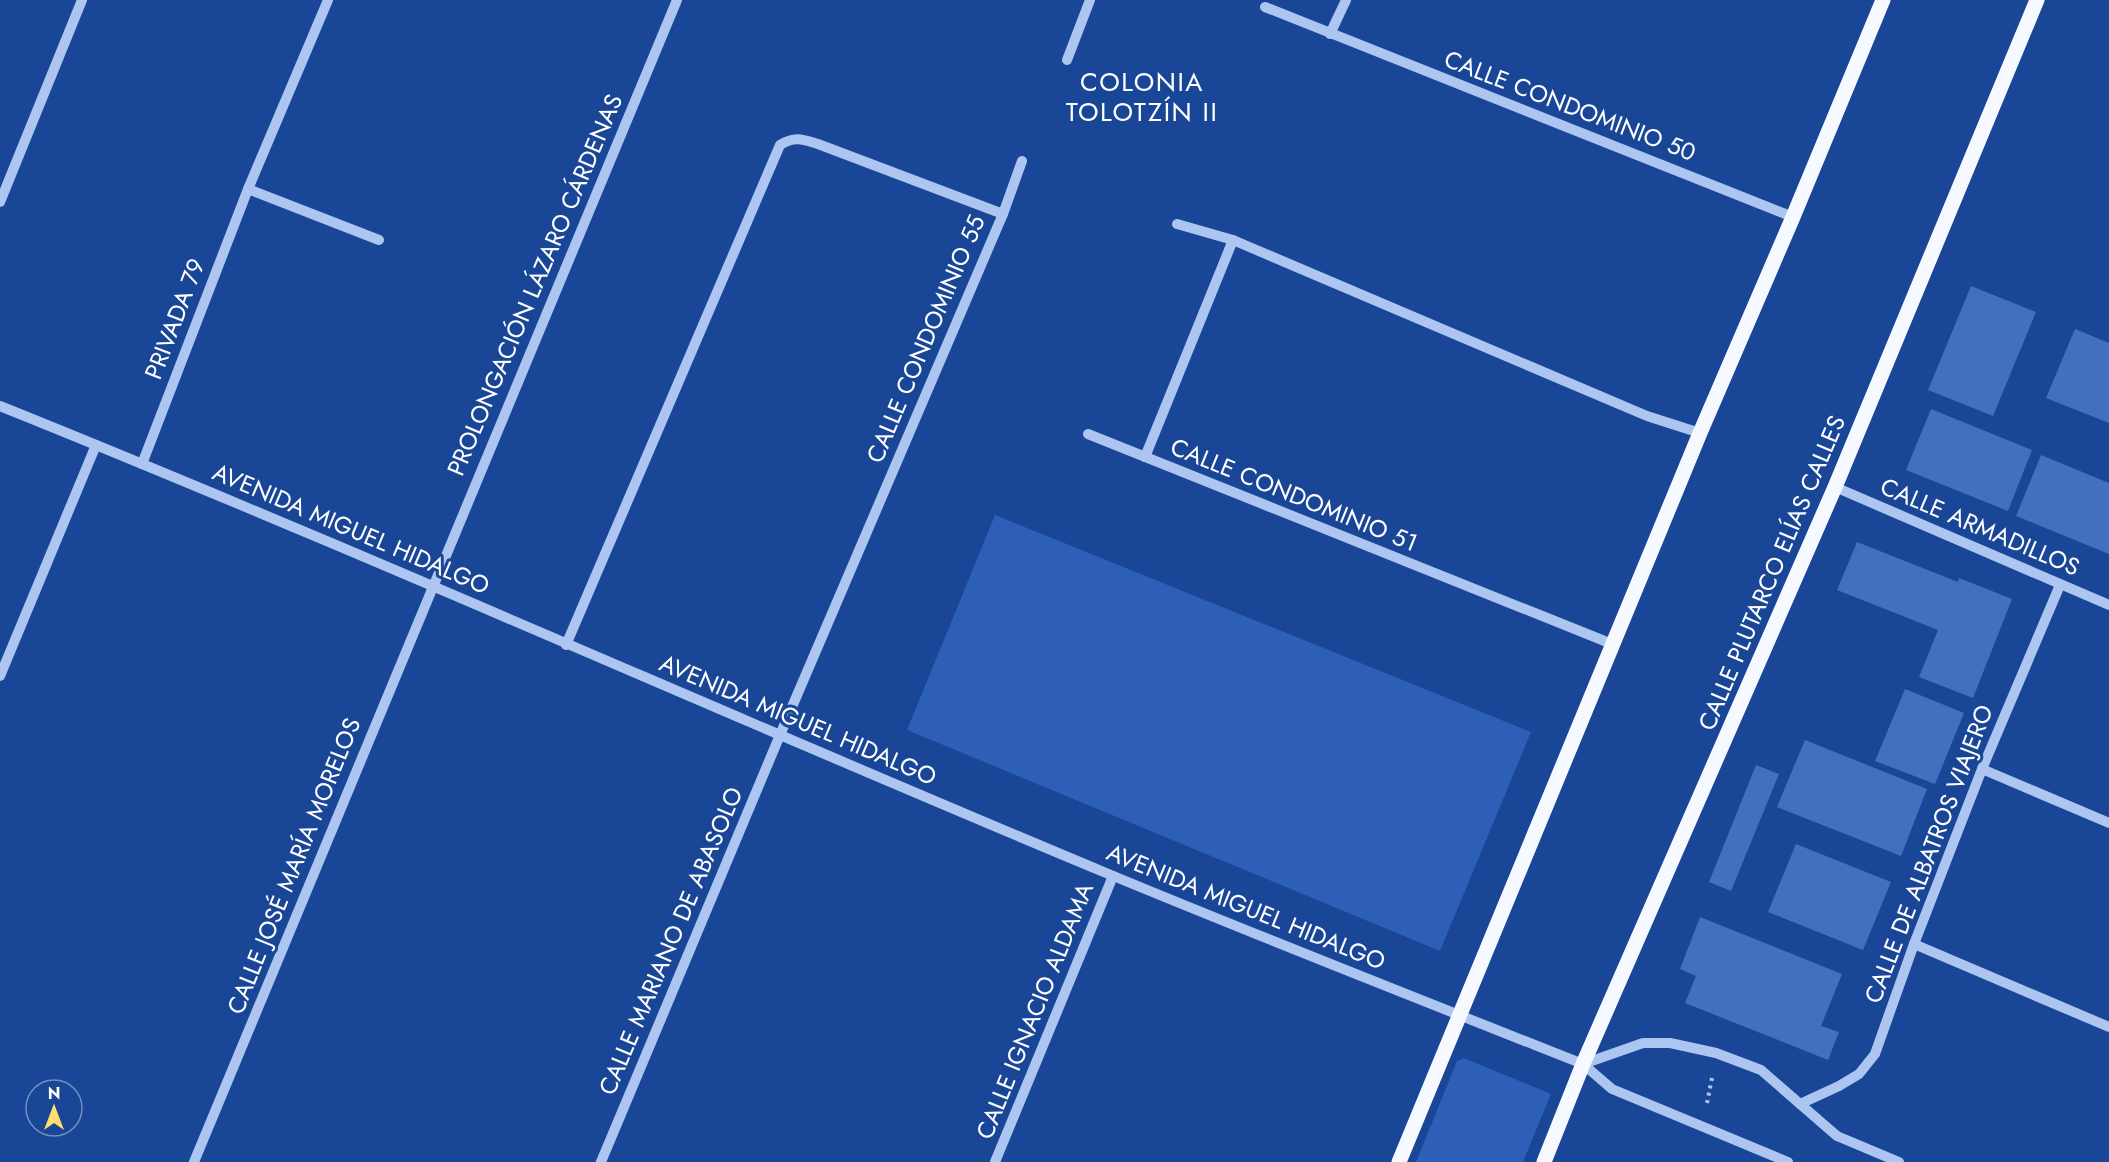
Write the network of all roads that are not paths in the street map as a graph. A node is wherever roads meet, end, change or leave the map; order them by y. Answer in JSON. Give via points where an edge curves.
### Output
{"nodes":[{"id":1,"x":82,"y":0,"type":"edge"},
{"id":2,"x":328,"y":0,"type":"edge"},
{"id":3,"x":676,"y":0,"type":"edge"},
{"id":4,"x":1090,"y":0,"type":"edge"},
{"id":5,"x":1346,"y":0,"type":"edge"},
{"id":6,"x":1883,"y":0,"type":"edge"},
{"id":7,"x":2037,"y":0,"type":"edge"},
{"id":8,"x":1265,"y":6,"type":"dead end"},
{"id":9,"x":1330,"y":34,"type":"junction"},
{"id":10,"x":1067,"y":60,"type":"dead end"},
{"id":11,"x":1022,"y":162,"type":"dead end"},
{"id":12,"x":248,"y":189,"type":"junction"},
{"id":13,"x":0,"y":202,"type":"edge"},
{"id":14,"x":1002,"y":214,"type":"junction"},
{"id":15,"x":1793,"y":218,"type":"junction"},
{"id":16,"x":1177,"y":224,"type":"dead end"},
{"id":17,"x":379,"y":240,"type":"dead end"},
{"id":18,"x":1233,"y":240,"type":"junction"},
{"id":19,"x":0,"y":406,"type":"edge"},
{"id":20,"x":1700,"y":433,"type":"junction"},
{"id":21,"x":1088,"y":434,"type":"dead end"},
{"id":22,"x":96,"y":445,"type":"junction"},
{"id":23,"x":1145,"y":457,"type":"junction"},
{"id":24,"x":142,"y":464,"type":"junction"},
{"id":25,"x":1835,"y":488,"type":"junction"},
{"id":26,"x":432,"y":585,"type":"junction"},
{"id":27,"x":2060,"y":585,"type":"junction"},
{"id":28,"x":2109,"y":604,"type":"edge"},
{"id":29,"x":1612,"y":644,"type":"junction"},
{"id":30,"x":566,"y":645,"type":"junction"},
{"id":31,"x":0,"y":676,"type":"edge"},
{"id":32,"x":780,"y":735,"type":"junction"},
{"id":33,"x":1982,"y":769,"type":"junction"},
{"id":34,"x":2109,"y":823,"type":"edge"},
{"id":35,"x":1113,"y":876,"type":"junction"},
{"id":36,"x":1914,"y":944,"type":"junction"},
{"id":37,"x":1460,"y":1015,"type":"junction"},
{"id":38,"x":2109,"y":1027,"type":"edge"},
{"id":39,"x":1583,"y":1064,"type":"junction"},
{"id":40,"x":1800,"y":1104,"type":"junction"},
{"id":41,"x":194,"y":1162,"type":"edge"},
{"id":42,"x":601,"y":1162,"type":"edge"},
{"id":43,"x":995,"y":1162,"type":"edge"},
{"id":44,"x":1399,"y":1162,"type":"edge"},
{"id":45,"x":1544,"y":1162,"type":"edge"},
{"id":46,"x":1788,"y":1162,"type":"edge"},
{"id":47,"x":1899,"y":1162,"type":"edge"}],
"edges":[{"from":1,"to":13,"type":"street"},
{"from":2,"to":12,"type":"street","name":"PRIVADA 79"},
{"from":3,"to":26,"type":"street","name":"PROLONGACIÓN LÁZARO CÁRDENAS"},
{"from":4,"to":10,"type":"street"},
{"from":5,"to":9,"type":"street"},
{"from":6,"to":15,"type":"main road"},
{"from":7,"to":25,"type":"main road","name":"CALLE PLUTARCO ELÍAS CALLES"},
{"from":8,"to":9,"type":"street","name":"CALLE CONDOMINIO 50"},
{"from":9,"to":15,"type":"street","name":"CALLE CONDOMINIO 50"},
{"from":11,"to":14,"type":"street"},
{"from":12,"to":17,"type":"street"},
{"from":12,"to":24,"type":"street","name":"PRIVADA 79"},
{"from":14,"to":30,"type":"street","name":"CALLE CONDOMINIO 55","via":[[811,142],[790,139],[780,146]]},
{"from":14,"to":32,"type":"street","name":"CALLE CONDOMINIO 55"},
{"from":15,"to":20,"type":"main road"},
{"from":16,"to":18,"type":"street"},
{"from":18,"to":20,"type":"street","via":[[1647,416]]},
{"from":18,"to":23,"type":"street","name":"CALLE CONDOMINIO 51"},
{"from":19,"to":22,"type":"street","name":"AVENIDA MIGUEL HIDALGO"},
{"from":20,"to":29,"type":"main road"},
{"from":21,"to":23,"type":"street"},
{"from":22,"to":24,"type":"street","name":"AVENIDA MIGUEL HIDALGO"},
{"from":22,"to":31,"type":"street"},
{"from":23,"to":29,"type":"street","name":"CALLE CONDOMINIO 51"},
{"from":24,"to":26,"type":"street","name":"AVENIDA MIGUEL HIDALGO"},
{"from":25,"to":27,"type":"street","name":"CALLE ARMADILLOS"},
{"from":25,"to":39,"type":"main road","name":"CALLE PLUTARCO ELÍAS CALLES"},
{"from":26,"to":30,"type":"street","name":"AVENIDA MIGUEL HIDALGO"},
{"from":26,"to":41,"type":"street","name":"CALLE JOSÉ MARÍA MORELOS"},
{"from":27,"to":28,"type":"street","name":"CALLE ARMADILLOS"},
{"from":27,"to":33,"type":"street","name":"CALLE DE ALBATROS VIAJERO"},
{"from":29,"to":37,"type":"main road"},
{"from":30,"to":32,"type":"street","name":"AVENIDA MIGUEL HIDALGO"},
{"from":32,"to":35,"type":"street","name":"AVENIDA MIGUEL HIDALGO"},
{"from":32,"to":42,"type":"street","name":"CALLE MARIANO DE ABASOLO"},
{"from":33,"to":34,"type":"street"},
{"from":33,"to":36,"type":"street","name":"CALLE DE ALBATROS VIAJERO"},
{"from":35,"to":37,"type":"street","name":"AVENIDA MIGUEL HIDALGO"},
{"from":35,"to":43,"type":"street","name":"CALLE IGNACIO ALDAMA"},
{"from":36,"to":38,"type":"street"},
{"from":36,"to":40,"type":"street","name":"CALLE DE ALBATROS VIAJERO","via":[[1875,1054],[1859,1074]]},
{"from":37,"to":39,"type":"street","name":"AVENIDA MIGUEL HIDALGO"},
{"from":37,"to":44,"type":"main road"},
{"from":39,"to":40,"type":"street","via":[[1643,1043],[1670,1043],[1716,1053],[1761,1070]]},
{"from":39,"to":45,"type":"main road","name":"CALLE PLUTARCO ELÍAS CALLES"},
{"from":39,"to":46,"type":"street","name":"AVENIDA MIGUEL HIDALGO","via":[[1612,1089]]},
{"from":40,"to":47,"type":"street","via":[[1837,1136]]}]}
